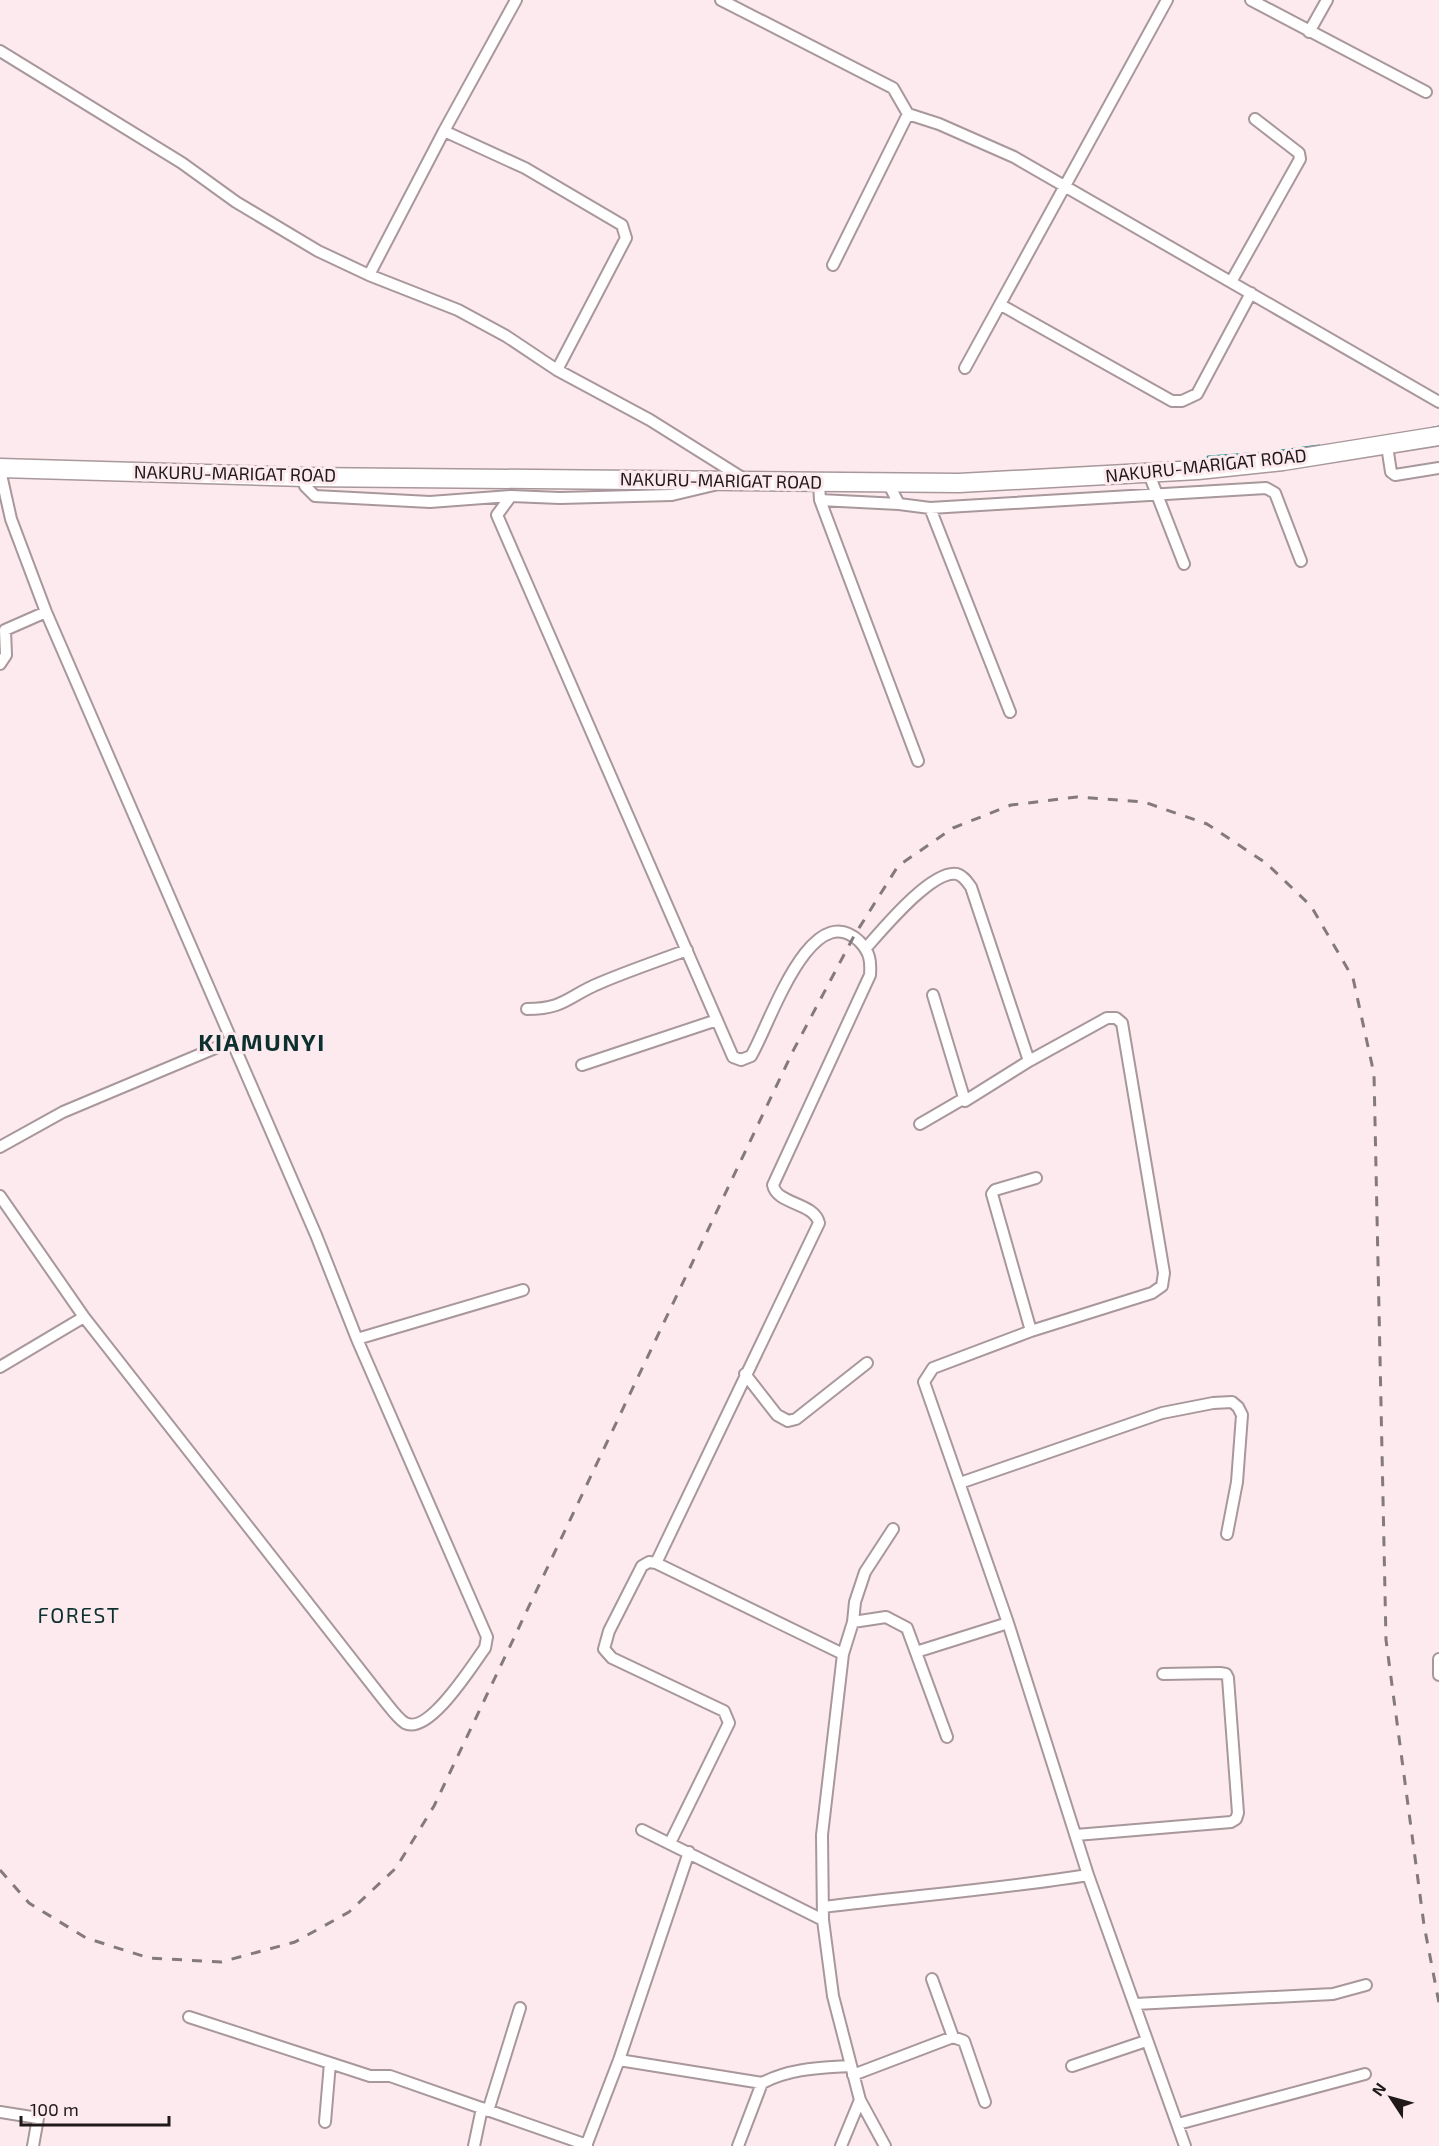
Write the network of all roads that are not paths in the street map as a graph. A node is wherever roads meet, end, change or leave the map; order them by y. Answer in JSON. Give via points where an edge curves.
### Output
{"nodes":[{"id":1,"x":516,"y":0,"type":"edge"},
{"id":2,"x":721,"y":0,"type":"edge"},
{"id":3,"x":1167,"y":0,"type":"edge"},
{"id":4,"x":1251,"y":0,"type":"edge"},
{"id":5,"x":1327,"y":0,"type":"edge"},
{"id":6,"x":1310,"y":32,"type":"junction"},
{"id":7,"x":0,"y":51,"type":"edge"},
{"id":8,"x":1426,"y":92,"type":"dead end"},
{"id":9,"x":908,"y":114,"type":"junction"},
{"id":10,"x":1255,"y":119,"type":"dead end"},
{"id":11,"x":444,"y":131,"type":"junction"},
{"id":12,"x":1064,"y":187,"type":"junction"},
{"id":13,"x":833,"y":265,"type":"dead end"},
{"id":14,"x":369,"y":275,"type":"junction"},
{"id":15,"x":1231,"y":282,"type":"junction"},
{"id":16,"x":1251,"y":292,"type":"junction"},
{"id":17,"x":1002,"y":305,"type":"junction"},
{"id":18,"x":965,"y":368,"type":"dead end"},
{"id":19,"x":557,"y":370,"type":"junction"},
{"id":20,"x":1439,"y":402,"type":"edge"},
{"id":21,"x":1439,"y":436,"type":"edge"},
{"id":22,"x":1387,"y":446,"type":"junction"},
{"id":23,"x":1439,"y":468,"type":"edge"},
{"id":24,"x":0,"y":469,"type":"edge"},
{"id":25,"x":1149,"y":474,"type":"junction"},
{"id":26,"x":304,"y":477,"type":"junction"},
{"id":27,"x":728,"y":480,"type":"junction"},
{"id":28,"x":747,"y":481,"type":"junction"},
{"id":29,"x":888,"y":483,"type":"junction"},
{"id":30,"x":819,"y":491,"type":"junction"},
{"id":31,"x":511,"y":496,"type":"junction"},
{"id":32,"x":1156,"y":496,"type":"junction"},
{"id":33,"x":489,"y":499,"type":"junction"},
{"id":34,"x":899,"y":504,"type":"junction"},
{"id":35,"x":930,"y":508,"type":"junction"},
{"id":36,"x":497,"y":515,"type":"junction"},
{"id":37,"x":1301,"y":561,"type":"dead end"},
{"id":38,"x":1184,"y":564,"type":"dead end"},
{"id":39,"x":46,"y":612,"type":"junction"},
{"id":40,"x":0,"y":664,"type":"edge"},
{"id":41,"x":1010,"y":712,"type":"dead end"},
{"id":42,"x":918,"y":761,"type":"dead end"},
{"id":43,"x":866,"y":948,"type":"junction"},
{"id":44,"x":687,"y":950,"type":"junction"},
{"id":45,"x":933,"y":995,"type":"dead end"},
{"id":46,"x":527,"y":1009,"type":"dead end"},
{"id":47,"x":717,"y":1020,"type":"junction"},
{"id":48,"x":232,"y":1041,"type":"junction"},
{"id":49,"x":1029,"y":1061,"type":"junction"},
{"id":50,"x":582,"y":1065,"type":"dead end"},
{"id":51,"x":963,"y":1099,"type":"junction"},
{"id":52,"x":920,"y":1124,"type":"dead end"},
{"id":53,"x":0,"y":1147,"type":"edge"},
{"id":54,"x":1036,"y":1178,"type":"dead end"},
{"id":55,"x":0,"y":1196,"type":"edge"},
{"id":56,"x":523,"y":1290,"type":"dead end"},
{"id":57,"x":84,"y":1317,"type":"junction"},
{"id":58,"x":1032,"y":1331,"type":"junction"},
{"id":59,"x":357,"y":1340,"type":"junction"},
{"id":60,"x":867,"y":1363,"type":"dead end"},
{"id":61,"x":0,"y":1367,"type":"edge"},
{"id":62,"x":745,"y":1374,"type":"junction"},
{"id":63,"x":960,"y":1483,"type":"junction"},
{"id":64,"x":893,"y":1528,"type":"dead end"},
{"id":65,"x":1227,"y":1534,"type":"dead end"},
{"id":66,"x":656,"y":1563,"type":"junction"},
{"id":67,"x":853,"y":1622,"type":"junction"},
{"id":68,"x":1008,"y":1623,"type":"junction"},
{"id":69,"x":916,"y":1652,"type":"junction"},
{"id":70,"x":843,"y":1654,"type":"junction"},
{"id":71,"x":1439,"y":1659,"type":"edge"},
{"id":72,"x":1162,"y":1674,"type":"dead end"},
{"id":73,"x":1439,"y":1675,"type":"edge"},
{"id":74,"x":946,"y":1737,"type":"dead end"},
{"id":75,"x":642,"y":1830,"type":"dead end"},
{"id":76,"x":1077,"y":1834,"type":"junction"},
{"id":77,"x":670,"y":1843,"type":"junction"},
{"id":78,"x":688,"y":1852,"type":"junction"},
{"id":79,"x":1088,"y":1875,"type":"junction"},
{"id":80,"x":824,"y":1907,"type":"junction"},
{"id":81,"x":823,"y":1920,"type":"junction"},
{"id":82,"x":932,"y":1979,"type":"dead end"},
{"id":83,"x":1366,"y":1984,"type":"dead end"},
{"id":84,"x":1135,"y":2004,"type":"junction"},
{"id":85,"x":520,"y":2008,"type":"dead end"},
{"id":86,"x":189,"y":2017,"type":"dead end"},
{"id":87,"x":953,"y":2037,"type":"junction"},
{"id":88,"x":1146,"y":2041,"type":"junction"},
{"id":89,"x":619,"y":2060,"type":"junction"},
{"id":90,"x":330,"y":2063,"type":"junction"},
{"id":91,"x":1072,"y":2066,"type":"dead end"},
{"id":92,"x":852,"y":2070,"type":"junction"},
{"id":93,"x":1365,"y":2074,"type":"dead end"},
{"id":94,"x":762,"y":2083,"type":"junction"},
{"id":95,"x":860,"y":2100,"type":"junction"},
{"id":96,"x":985,"y":2102,"type":"dead end"},
{"id":97,"x":485,"y":2110,"type":"junction"},
{"id":98,"x":0,"y":2112,"type":"edge"},
{"id":99,"x":325,"y":2122,"type":"dead end"},
{"id":100,"x":1178,"y":2124,"type":"junction"},
{"id":101,"x":586,"y":2145,"type":"edge"},
{"id":102,"x":33,"y":2146,"type":"edge"},
{"id":103,"x":474,"y":2146,"type":"edge"},
{"id":104,"x":738,"y":2146,"type":"edge"},
{"id":105,"x":841,"y":2146,"type":"edge"},
{"id":106,"x":885,"y":2146,"type":"edge"},
{"id":107,"x":1185,"y":2146,"type":"edge"}],
"edges":[{"from":1,"to":11,"type":"street"},
{"from":2,"to":9,"type":"street","via":[[893,88]]},
{"from":3,"to":12,"type":"street"},
{"from":4,"to":6,"type":"street"},
{"from":5,"to":6,"type":"street"},
{"from":6,"to":8,"type":"street"},
{"from":7,"to":14,"type":"street","via":[[182,163],[236,202],[318,251]]},
{"from":9,"to":12,"type":"street","via":[[1014,158]]},
{"from":9,"to":13,"type":"street"},
{"from":10,"to":15,"type":"street","via":[[1299,153],[1300,159]]},
{"from":11,"to":14,"type":"street"},
{"from":11,"to":19,"type":"street","via":[[525,168],[622,225],[626,238]]},
{"from":12,"to":15,"type":"street"},
{"from":12,"to":17,"type":"street"},
{"from":14,"to":19,"type":"street","via":[[458,310]]},
{"from":15,"to":16,"type":"street"},
{"from":16,"to":17,"type":"street","via":[[1197,394],[1182,401],[1172,401]]},
{"from":16,"to":20,"type":"street"},
{"from":17,"to":18,"type":"street"},
{"from":19,"to":28,"type":"street","via":[[650,420]]},
{"from":21,"to":22,"type":"main road","name":"NAKURU-MARIGAT ROAD"},
{"from":22,"to":23,"type":"street","via":[[1391,472],[1395,475]]},
{"from":22,"to":25,"type":"main road","name":"NAKURU-MARIGAT ROAD"},
{"from":24,"to":26,"type":"main road","name":"NAKURU-MARIGAT ROAD"},
{"from":24,"to":39,"type":"street","via":[[11,519]]},
{"from":25,"to":29,"type":"main road","name":"NAKURU-MARIGAT ROAD"},
{"from":25,"to":32,"type":"street"},
{"from":26,"to":27,"type":"main road","name":"NAKURU-MARIGAT ROAD"},
{"from":26,"to":33,"type":"street","via":[[304,486],[315,496],[430,502]]},
{"from":27,"to":28,"type":"main road","name":"NAKURU-MARIGAT ROAD"},
{"from":27,"to":31,"type":"street","via":[[672,495]]},
{"from":28,"to":30,"type":"main road","name":"NAKURU-MARIGAT ROAD"},
{"from":29,"to":30,"type":"main road","name":"NAKURU-MARIGAT ROAD"},
{"from":29,"to":34,"type":"street"},
{"from":30,"to":34,"type":"street"},
{"from":30,"to":42,"type":"street"},
{"from":31,"to":33,"type":"street"},
{"from":31,"to":36,"type":"street"},
{"from":32,"to":35,"type":"street"},
{"from":32,"to":37,"type":"street","via":[[1271,490]]},
{"from":32,"to":38,"type":"street"},
{"from":33,"to":36,"type":"street"},
{"from":34,"to":35,"type":"street"},
{"from":35,"to":41,"type":"street"},
{"from":36,"to":44,"type":"street"},
{"from":39,"to":40,"type":"street","via":[[5,630],[6,655]]},
{"from":39,"to":48,"type":"street"},
{"from":43,"to":47,"type":"street","via":[[846,933],[819,938],[800,958],[751,1056],[741,1060],[733,1057]]},
{"from":43,"to":49,"type":"street","via":[[935,880],[951,874],[961,876],[971,887]]},
{"from":43,"to":62,"type":"street","via":[[871,961],[870,975],[773,1185],[777,1193],[814,1213],[819,1223]]},
{"from":44,"to":46,"type":"street","via":[[597,984],[561,1005]]},
{"from":44,"to":47,"type":"street"},
{"from":45,"to":51,"type":"street"},
{"from":47,"to":50,"type":"street"},
{"from":48,"to":53,"type":"street","via":[[63,1112]]},
{"from":48,"to":59,"type":"street"},
{"from":49,"to":51,"type":"street","via":[[968,1101]]},
{"from":49,"to":58,"type":"street","via":[[1107,1018],[1121,1022],[1164,1281],[1152,1293]]},
{"from":51,"to":52,"type":"street"},
{"from":54,"to":58,"type":"street","via":[[995,1190],[992,1199]]},
{"from":55,"to":57,"type":"street"},
{"from":56,"to":59,"type":"street"},
{"from":57,"to":59,"type":"street","via":[[383,1699],[404,1722],[414,1725],[441,1707],[485,1648],[487,1637]]},
{"from":57,"to":61,"type":"street"},
{"from":58,"to":63,"type":"street","via":[[928,1373],[924,1382]]},
{"from":60,"to":62,"type":"street","via":[[788,1422],[777,1415]]},
{"from":62,"to":66,"type":"street"},
{"from":63,"to":65,"type":"street","via":[[1162,1413],[1232,1402],[1242,1415],[1237,1482]]},
{"from":63,"to":68,"type":"street"},
{"from":64,"to":67,"type":"street","via":[[865,1572]]},
{"from":66,"to":70,"type":"street"},
{"from":66,"to":77,"type":"street","via":[[642,1566],[604,1649],[612,1658],[724,1711],[729,1723]]},
{"from":67,"to":69,"type":"street","via":[[886,1617],[897,1621],[906,1628]]},
{"from":67,"to":70,"type":"street"},
{"from":68,"to":69,"type":"street"},
{"from":68,"to":76,"type":"street"},
{"from":69,"to":74,"type":"street"},
{"from":70,"to":80,"type":"street","via":[[822,1835]]},
{"from":71,"to":73,"type":"street"},
{"from":72,"to":76,"type":"street","via":[[1226,1674],[1236,1819]]},
{"from":75,"to":77,"type":"street"},
{"from":76,"to":79,"type":"street"},
{"from":77,"to":78,"type":"street"},
{"from":78,"to":81,"type":"street"},
{"from":78,"to":89,"type":"street"},
{"from":79,"to":80,"type":"street","via":[[1006,1888]]},
{"from":79,"to":84,"type":"street"},
{"from":80,"to":81,"type":"street"},
{"from":81,"to":92,"type":"street","via":[[833,1996]]},
{"from":82,"to":87,"type":"street"},
{"from":83,"to":84,"type":"street","via":[[1333,1994]]},
{"from":84,"to":88,"type":"street"},
{"from":85,"to":97,"type":"street"},
{"from":86,"to":90,"type":"street"},
{"from":87,"to":92,"type":"street"},
{"from":87,"to":96,"type":"street","via":[[964,2041]]},
{"from":88,"to":91,"type":"street"},
{"from":88,"to":100,"type":"street"},
{"from":89,"to":94,"type":"street"},
{"from":89,"to":101,"type":"street"},
{"from":90,"to":97,"type":"street","via":[[370,2076],[390,2076]]},
{"from":90,"to":99,"type":"street"},
{"from":92,"to":94,"type":"street","via":[[804,2068],[781,2073]]},
{"from":92,"to":95,"type":"street"},
{"from":93,"to":100,"type":"street"},
{"from":94,"to":104,"type":"street"},
{"from":95,"to":105,"type":"street"},
{"from":95,"to":106,"type":"street"},
{"from":97,"to":101,"type":"street"},
{"from":97,"to":103,"type":"street"},
{"from":98,"to":102,"type":"street","via":[[38,2118]]},
{"from":100,"to":107,"type":"street"}]}
